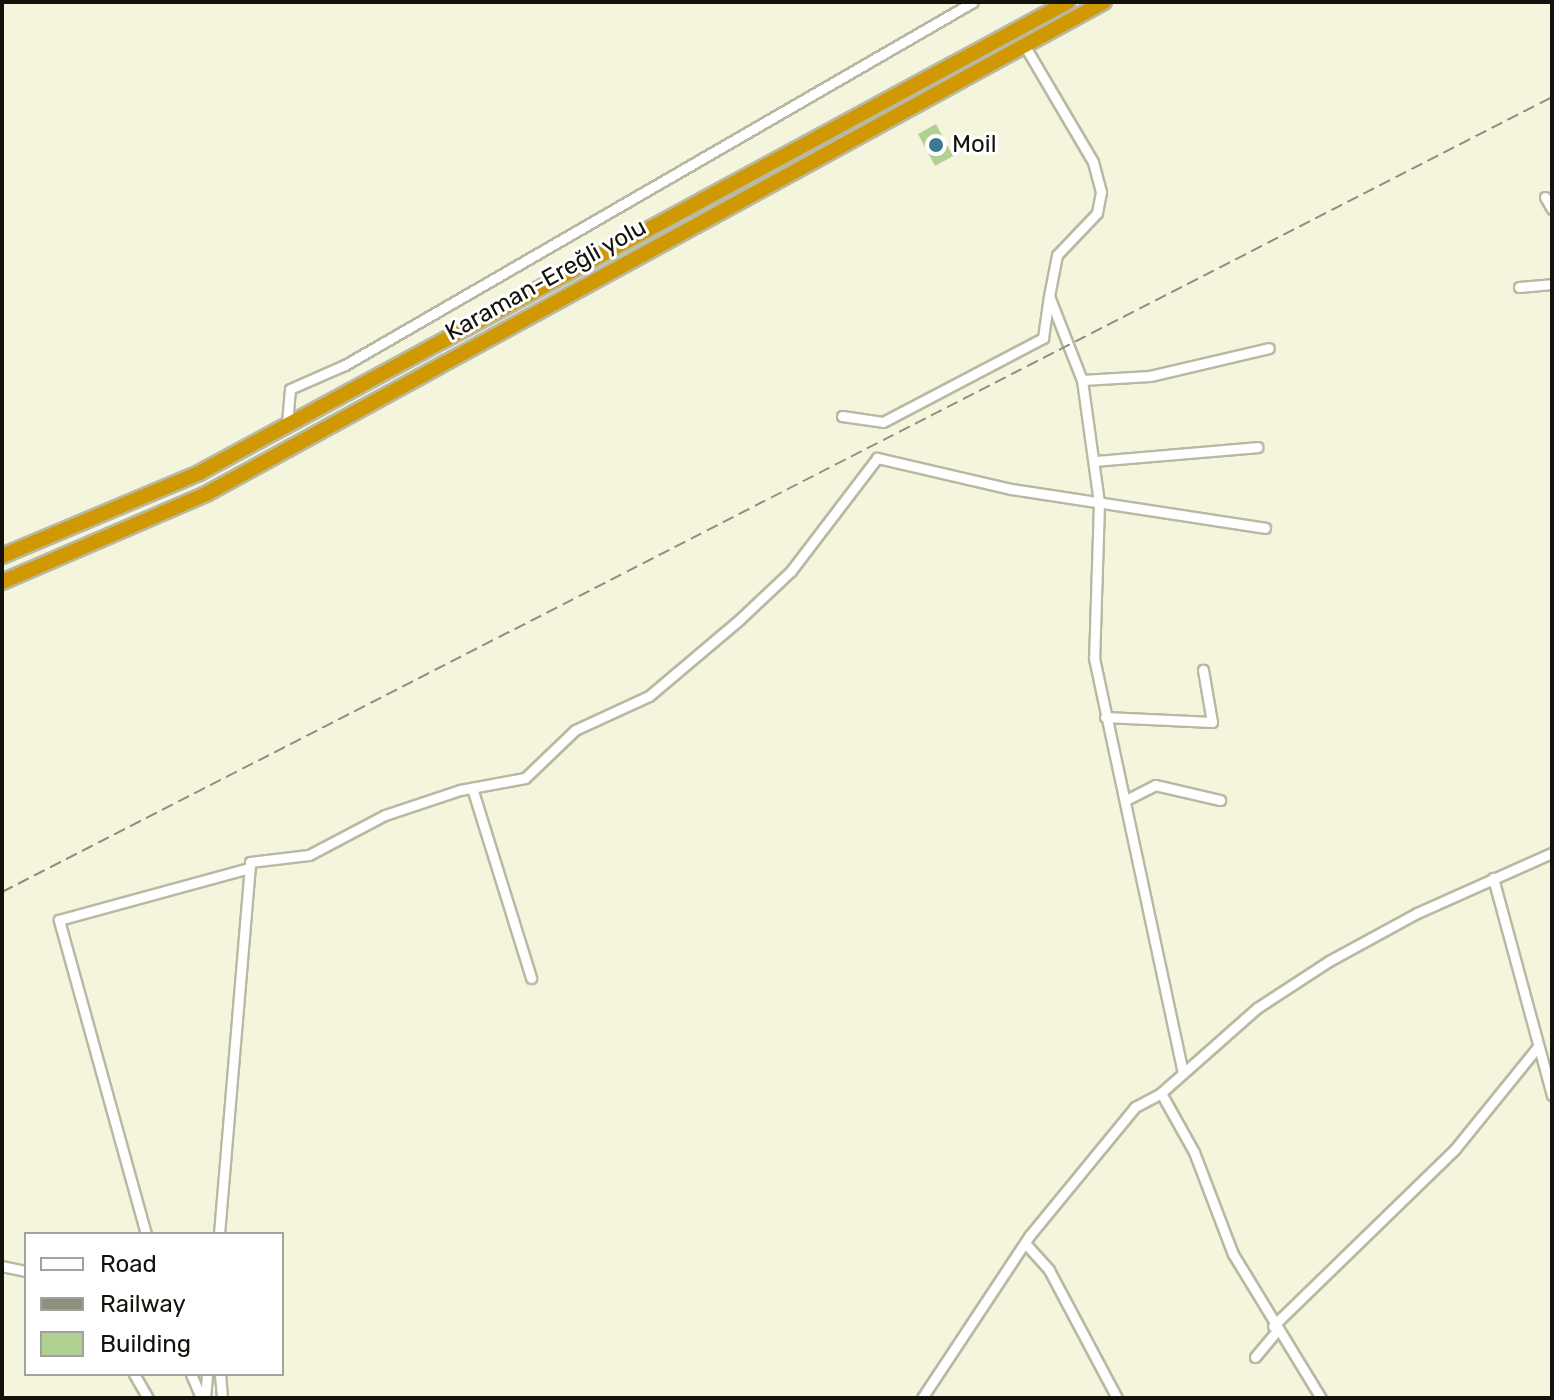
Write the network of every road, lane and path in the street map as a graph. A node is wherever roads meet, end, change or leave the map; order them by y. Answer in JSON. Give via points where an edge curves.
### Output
{"nodes":[{"id":1,"x":973,"y":2,"type":"edge"},
{"id":2,"x":1068,"y":2,"type":"edge"},
{"id":3,"x":1104,"y":2,"type":"edge"},
{"id":4,"x":1042,"y":8,"type":"edge"},
{"id":5,"x":1023,"y":43,"type":"junction"},
{"id":6,"x":1545,"y":197,"type":"dead end"},
{"id":7,"x":1552,"y":209,"type":"edge"},
{"id":8,"x":1552,"y":284,"type":"edge"},
{"id":9,"x":1519,"y":287,"type":"dead end"},
{"id":10,"x":1049,"y":296,"type":"junction"},
{"id":11,"x":1269,"y":348,"type":"dead end"},
{"id":12,"x":1082,"y":380,"type":"junction"},
{"id":13,"x":842,"y":416,"type":"dead end"},
{"id":14,"x":287,"y":423,"type":"junction"},
{"id":15,"x":1257,"y":447,"type":"dead end"},
{"id":16,"x":1095,"y":461,"type":"junction"},
{"id":17,"x":1099,"y":503,"type":"junction"},
{"id":18,"x":1265,"y":528,"type":"dead end"},
{"id":19,"x":2,"y":556,"type":"edge"},
{"id":20,"x":2,"y":582,"type":"edge"},
{"id":21,"x":1203,"y":670,"type":"dead end"},
{"id":22,"x":1105,"y":717,"type":"junction"},
{"id":23,"x":472,"y":788,"type":"junction"},
{"id":24,"x":1126,"y":800,"type":"junction"},
{"id":25,"x":1220,"y":800,"type":"dead end"},
{"id":26,"x":1552,"y":853,"type":"edge"},
{"id":27,"x":249,"y":865,"type":"junction"},
{"id":28,"x":1493,"y":878,"type":"junction"},
{"id":29,"x":531,"y":978,"type":"dead end"},
{"id":30,"x":1536,"y":1049,"type":"junction"},
{"id":31,"x":1182,"y":1070,"type":"junction"},
{"id":32,"x":1161,"y":1093,"type":"junction"},
{"id":33,"x":1552,"y":1095,"type":"edge"},
{"id":34,"x":145,"y":1232,"type":"edge"},
{"id":35,"x":219,"y":1232,"type":"edge"},
{"id":36,"x":1025,"y":1243,"type":"junction"},
{"id":37,"x":2,"y":1266,"type":"edge"},
{"id":38,"x":24,"y":1271,"type":"edge"},
{"id":39,"x":1274,"y":1329,"type":"junction"},
{"id":40,"x":1255,"y":1357,"type":"dead end"},
{"id":41,"x":135,"y":1376,"type":"edge"},
{"id":42,"x":192,"y":1376,"type":"edge"},
{"id":43,"x":207,"y":1376,"type":"edge"},
{"id":44,"x":220,"y":1376,"type":"edge"},
{"id":45,"x":148,"y":1398,"type":"edge"},
{"id":46,"x":203,"y":1398,"type":"edge"},
{"id":47,"x":222,"y":1398,"type":"edge"},
{"id":48,"x":922,"y":1398,"type":"edge"},
{"id":49,"x":1117,"y":1398,"type":"edge"},
{"id":50,"x":1321,"y":1398,"type":"edge"}],
"edges":[{"from":1,"to":14,"type":"street","via":[[345,365],[290,389]]},
{"from":2,"to":4,"type":"highway","name":"Karaman-Ereğli yolu"},
{"from":3,"to":5,"type":"highway","name":"Karaman-Ereğli yolu"},
{"from":4,"to":14,"type":"highway","name":"Karaman-Ereğli yolu"},
{"from":5,"to":10,"type":"street","via":[[1093,162],[1101,192],[1097,213],[1057,255]]},
{"from":5,"to":20,"type":"highway","name":"Karaman-Ereğli yolu","via":[[206,494]]},
{"from":6,"to":7,"type":"street"},
{"from":8,"to":9,"type":"street"},
{"from":10,"to":12,"type":"street"},
{"from":10,"to":13,"type":"street","via":[[1043,338],[883,422]]},
{"from":11,"to":12,"type":"street","via":[[1150,376]]},
{"from":12,"to":16,"type":"street"},
{"from":14,"to":19,"type":"highway","name":"Karaman-Ereğli yolu","via":[[128,507]]},
{"from":15,"to":16,"type":"street"},
{"from":16,"to":17,"type":"street"},
{"from":17,"to":18,"type":"street"},
{"from":17,"to":22,"type":"street","via":[[1094,658]]},
{"from":17,"to":23,"type":"street","via":[[877,458],[791,571],[679,675],[575,730],[525,778]]},
{"from":21,"to":22,"type":"street","via":[[1212,722]]},
{"from":22,"to":24,"type":"street"},
{"from":23,"to":27,"type":"street","via":[[385,815],[309,855]]},
{"from":23,"to":29,"type":"street"},
{"from":24,"to":25,"type":"street","via":[[1155,785]]},
{"from":24,"to":31,"type":"street"},
{"from":26,"to":28,"type":"street"},
{"from":27,"to":34,"type":"street","via":[[59,920]]},
{"from":27,"to":35,"type":"street"},
{"from":28,"to":30,"type":"street"},
{"from":28,"to":31,"type":"street","via":[[1329,961],[1257,1008]]},
{"from":30,"to":33,"type":"street"},
{"from":30,"to":39,"type":"street","via":[[1455,1149]]},
{"from":31,"to":32,"type":"street"},
{"from":32,"to":36,"type":"street","via":[[1135,1107],[1105,1140]]},
{"from":32,"to":39,"type":"street"},
{"from":36,"to":48,"type":"street"},
{"from":36,"to":49,"type":"street","via":[[1049,1270]]},
{"from":37,"to":38,"type":"street"},
{"from":39,"to":40,"type":"street"},
{"from":39,"to":50,"type":"street"},
{"from":41,"to":45,"type":"street"},
{"from":42,"to":46,"type":"street"},
{"from":43,"to":46,"type":"street"},
{"from":44,"to":47,"type":"street"}]}
